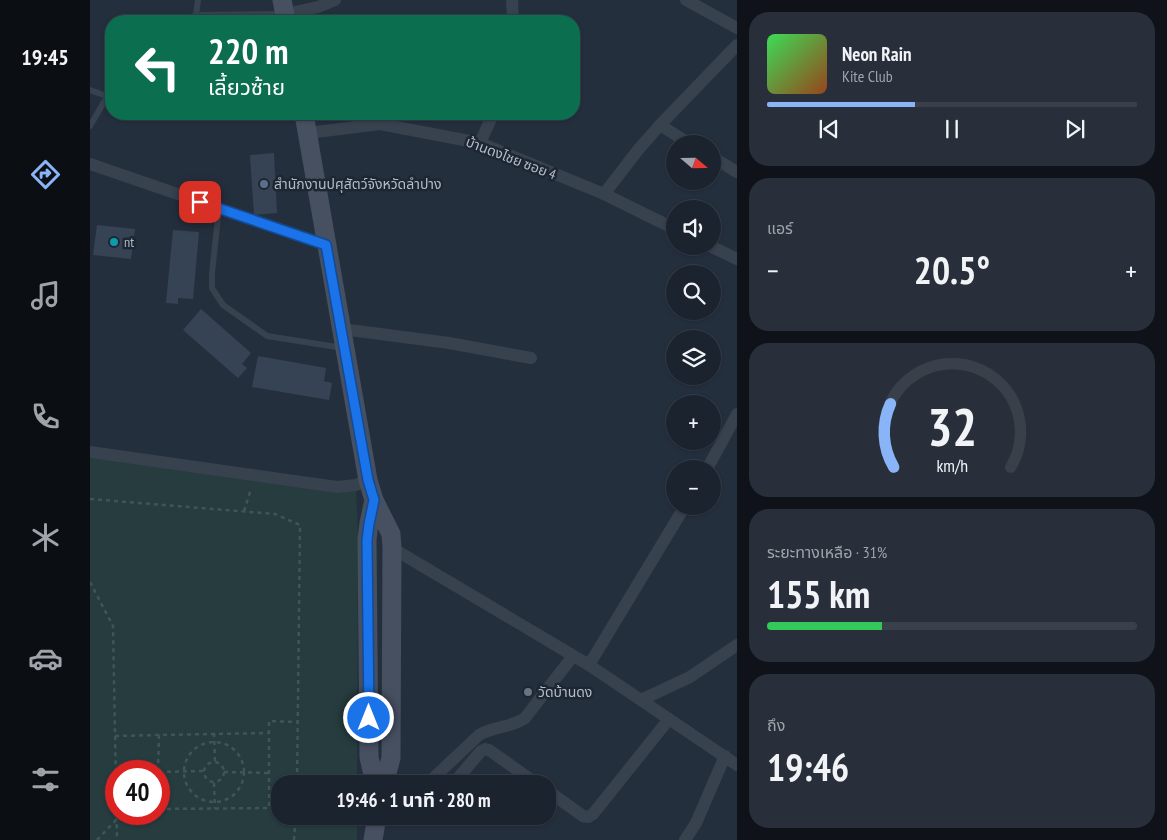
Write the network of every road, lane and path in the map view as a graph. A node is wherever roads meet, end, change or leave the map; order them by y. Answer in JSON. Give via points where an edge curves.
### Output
{"nodes":[{"id":1,"x":198,"y":0,"type":"edge"},
{"id":2,"x":335,"y":0,"type":"edge"},
{"id":3,"x":512,"y":0,"type":"edge"},
{"id":4,"x":686,"y":0,"type":"edge"},
{"id":5,"x":284,"y":12,"type":"edge"},
{"id":6,"x":196,"y":15,"type":"joint"},
{"id":7,"x":513,"y":15,"type":"edge"},
{"id":8,"x":737,"y":28,"type":"edge"},
{"id":9,"x":737,"y":45,"type":"edge"},
{"id":10,"x":90,"y":90,"type":"edge"},
{"id":11,"x":105,"y":92,"type":"edge"},
{"id":12,"x":105,"y":100,"type":"edge"},
{"id":13,"x":305,"y":120,"type":"edge"},
{"id":14,"x":490,"y":120,"type":"edge"},
{"id":15,"x":660,"y":125,"type":"junction"},
{"id":16,"x":90,"y":126,"type":"edge"},
{"id":17,"x":308,"y":133,"type":"junction"},
{"id":18,"x":676,"y":135,"type":"edge"},
{"id":19,"x":480,"y":143,"type":"junction"},
{"id":20,"x":721,"y":162,"type":"edge"},
{"id":21,"x":90,"y":164,"type":"edge"},
{"id":22,"x":737,"y":172,"type":"edge"},
{"id":23,"x":604,"y":194,"type":"junction"},
{"id":24,"x":219,"y":208,"type":"junction"},
{"id":25,"x":666,"y":225,"type":"edge"},
{"id":26,"x":326,"y":245,"type":"junction"},
{"id":27,"x":721,"y":251,"type":"edge"},
{"id":28,"x":737,"y":259,"type":"edge"},
{"id":29,"x":342,"y":329,"type":"junction"},
{"id":30,"x":345,"y":349,"type":"junction"},
{"id":31,"x":531,"y":358,"type":"dead end"},
{"id":32,"x":737,"y":414,"type":"edge"},
{"id":33,"x":90,"y":452,"type":"edge"},
{"id":34,"x":713,"y":460,"type":"edge"},
{"id":35,"x":254,"y":475,"type":"junction"},
{"id":36,"x":368,"y":480,"type":"junction"},
{"id":37,"x":90,"y":498,"type":"edge"},
{"id":38,"x":374,"y":500,"type":"junction"},
{"id":39,"x":244,"y":511,"type":"junction"},
{"id":40,"x":680,"y":515,"type":"edge"},
{"id":41,"x":392,"y":548,"type":"junction"},
{"id":42,"x":90,"y":582,"type":"edge"},
{"id":43,"x":737,"y":645,"type":"edge"},
{"id":44,"x":573,"y":656,"type":"junction"},
{"id":45,"x":588,"y":665,"type":"junction"},
{"id":46,"x":640,"y":700,"type":"junction"},
{"id":47,"x":669,"y":719,"type":"junction"},
{"id":48,"x":297,"y":722,"type":"junction"},
{"id":49,"x":214,"y":733,"type":"junction"},
{"id":50,"x":268,"y":733,"type":"junction"},
{"id":51,"x":159,"y":735,"type":"junction"},
{"id":52,"x":114,"y":736,"type":"junction"},
{"id":53,"x":214,"y":742,"type":"junction"},
{"id":54,"x":725,"y":756,"type":"junction"},
{"id":55,"x":115,"y":760,"type":"edge"},
{"id":56,"x":159,"y":760,"type":"edge"},
{"id":57,"x":215,"y":762,"type":"junction"},
{"id":58,"x":737,"y":764,"type":"edge"},
{"id":59,"x":204,"y":771,"type":"junction"},
{"id":60,"x":170,"y":772,"type":"edge"},
{"id":61,"x":184,"y":772,"type":"junction"},
{"id":62,"x":224,"y":772,"type":"junction"},
{"id":63,"x":244,"y":773,"type":"junction"},
{"id":64,"x":270,"y":773,"type":"junction"},
{"id":65,"x":297,"y":775,"type":"edge"},
{"id":66,"x":372,"y":775,"type":"edge"},
{"id":67,"x":386,"y":775,"type":"edge"},
{"id":68,"x":437,"y":775,"type":"edge"},
{"id":69,"x":461,"y":775,"type":"edge"},
{"id":70,"x":524,"y":775,"type":"edge"},
{"id":71,"x":214,"y":783,"type":"junction"},
{"id":72,"x":556,"y":797,"type":"edge"},
{"id":73,"x":215,"y":802,"type":"junction"},
{"id":74,"x":170,"y":809,"type":"edge"},
{"id":75,"x":215,"y":809,"type":"junction"},
{"id":76,"x":111,"y":825,"type":"edge"},
{"id":77,"x":116,"y":825,"type":"edge"},
{"id":78,"x":295,"y":825,"type":"edge"},
{"id":79,"x":97,"y":840,"type":"edge"},
{"id":80,"x":117,"y":840,"type":"edge"},
{"id":81,"x":294,"y":840,"type":"edge"},
{"id":82,"x":685,"y":840,"type":"edge"}],
"edges":[{"from":1,"to":6,"type":"lane"},
{"from":2,"to":5,"type":"street","via":[[318,7]]},
{"from":3,"to":7,"type":"street"},
{"from":4,"to":8,"type":"street"},
{"from":5,"to":6,"type":"lane"},
{"from":9,"to":15,"type":"street"},
{"from":10,"to":11,"type":"lane"},
{"from":12,"to":16,"type":"lane"},
{"from":13,"to":17,"type":"street"},
{"from":14,"to":19,"type":"street"},
{"from":15,"to":18,"type":"street"},
{"from":15,"to":23,"type":"street"},
{"from":17,"to":19,"type":"street","name":"บ้านดงไชย ซอย 4","via":[[380,124]]},
{"from":17,"to":26,"type":"street"},
{"from":19,"to":23,"type":"street","name":"บ้านดงไชย ซอย 4"},
{"from":20,"to":22,"type":"street"},
{"from":21,"to":24,"type":"street"},
{"from":23,"to":25,"type":"street","name":"บ้านดงไชย ซอย 4"},
{"from":24,"to":26,"type":"street"},
{"from":24,"to":30,"type":"lane","via":[[212,288],[223,305],[267,336]]},
{"from":26,"to":29,"type":"street"},
{"from":27,"to":28,"type":"street"},
{"from":29,"to":30,"type":"street"},
{"from":29,"to":31,"type":"street"},
{"from":30,"to":36,"type":"street"},
{"from":32,"to":34,"type":"street"},
{"from":33,"to":35,"type":"street"},
{"from":35,"to":36,"type":"street","via":[[337,487]]},
{"from":35,"to":39,"type":"path"},
{"from":36,"to":38,"type":"street"},
{"from":37,"to":39,"type":"path"},
{"from":38,"to":41,"type":"street","via":[[391,534]]},
{"from":38,"to":66,"type":"street","via":[[367,540],[369,757]]},
{"from":39,"to":48,"type":"path","via":[[275,514],[300,525]]},
{"from":40,"to":45,"type":"street"},
{"from":41,"to":44,"type":"street"},
{"from":41,"to":67,"type":"street","via":[[391,758]]},
{"from":42,"to":52,"type":"path","via":[[113,626]]},
{"from":43,"to":46,"type":"street","via":[[690,677]]},
{"from":44,"to":45,"type":"street"},
{"from":44,"to":68,"type":"street","via":[[525,718],[479,735]]},
{"from":45,"to":46,"type":"street"},
{"from":46,"to":47,"type":"street"},
{"from":47,"to":54,"type":"street"},
{"from":47,"to":72,"type":"street","via":[[593,814],[583,816]]},
{"from":48,"to":50,"type":"path","via":[[269,721]]},
{"from":48,"to":65,"type":"path"},
{"from":49,"to":50,"type":"path"},
{"from":49,"to":51,"type":"path"},
{"from":49,"to":53,"type":"path"},
{"from":50,"to":64,"type":"path"},
{"from":51,"to":52,"type":"path"},
{"from":51,"to":56,"type":"path"},
{"from":52,"to":55,"type":"path"},
{"from":53,"to":57,"type":"path"},
{"from":53,"to":61,"type":"path","via":[[196,748],[187,758]]},
{"from":53,"to":63,"type":"path","via":[[234,749]]},
{"from":54,"to":58,"type":"street"},
{"from":54,"to":82,"type":"street","via":[[696,823]]},
{"from":57,"to":59,"type":"path","via":[[206,765]]},
{"from":57,"to":62,"type":"path"},
{"from":59,"to":61,"type":"path"},
{"from":59,"to":71,"type":"path","via":[[208,781]]},
{"from":60,"to":61,"type":"path"},
{"from":61,"to":73,"type":"path","via":[[191,792],[203,800]]},
{"from":62,"to":63,"type":"path"},
{"from":62,"to":71,"type":"path","via":[[222,778]]},
{"from":63,"to":64,"type":"path"},
{"from":63,"to":73,"type":"path","via":[[237,791],[227,799]]},
{"from":64,"to":75,"type":"path","via":[[270,808]]},
{"from":69,"to":70,"type":"street","via":[[485,749]]},
{"from":71,"to":73,"type":"path"},
{"from":73,"to":75,"type":"path"},
{"from":74,"to":75,"type":"path"},
{"from":76,"to":79,"type":"path"},
{"from":77,"to":80,"type":"path"},
{"from":78,"to":81,"type":"path"}]}
